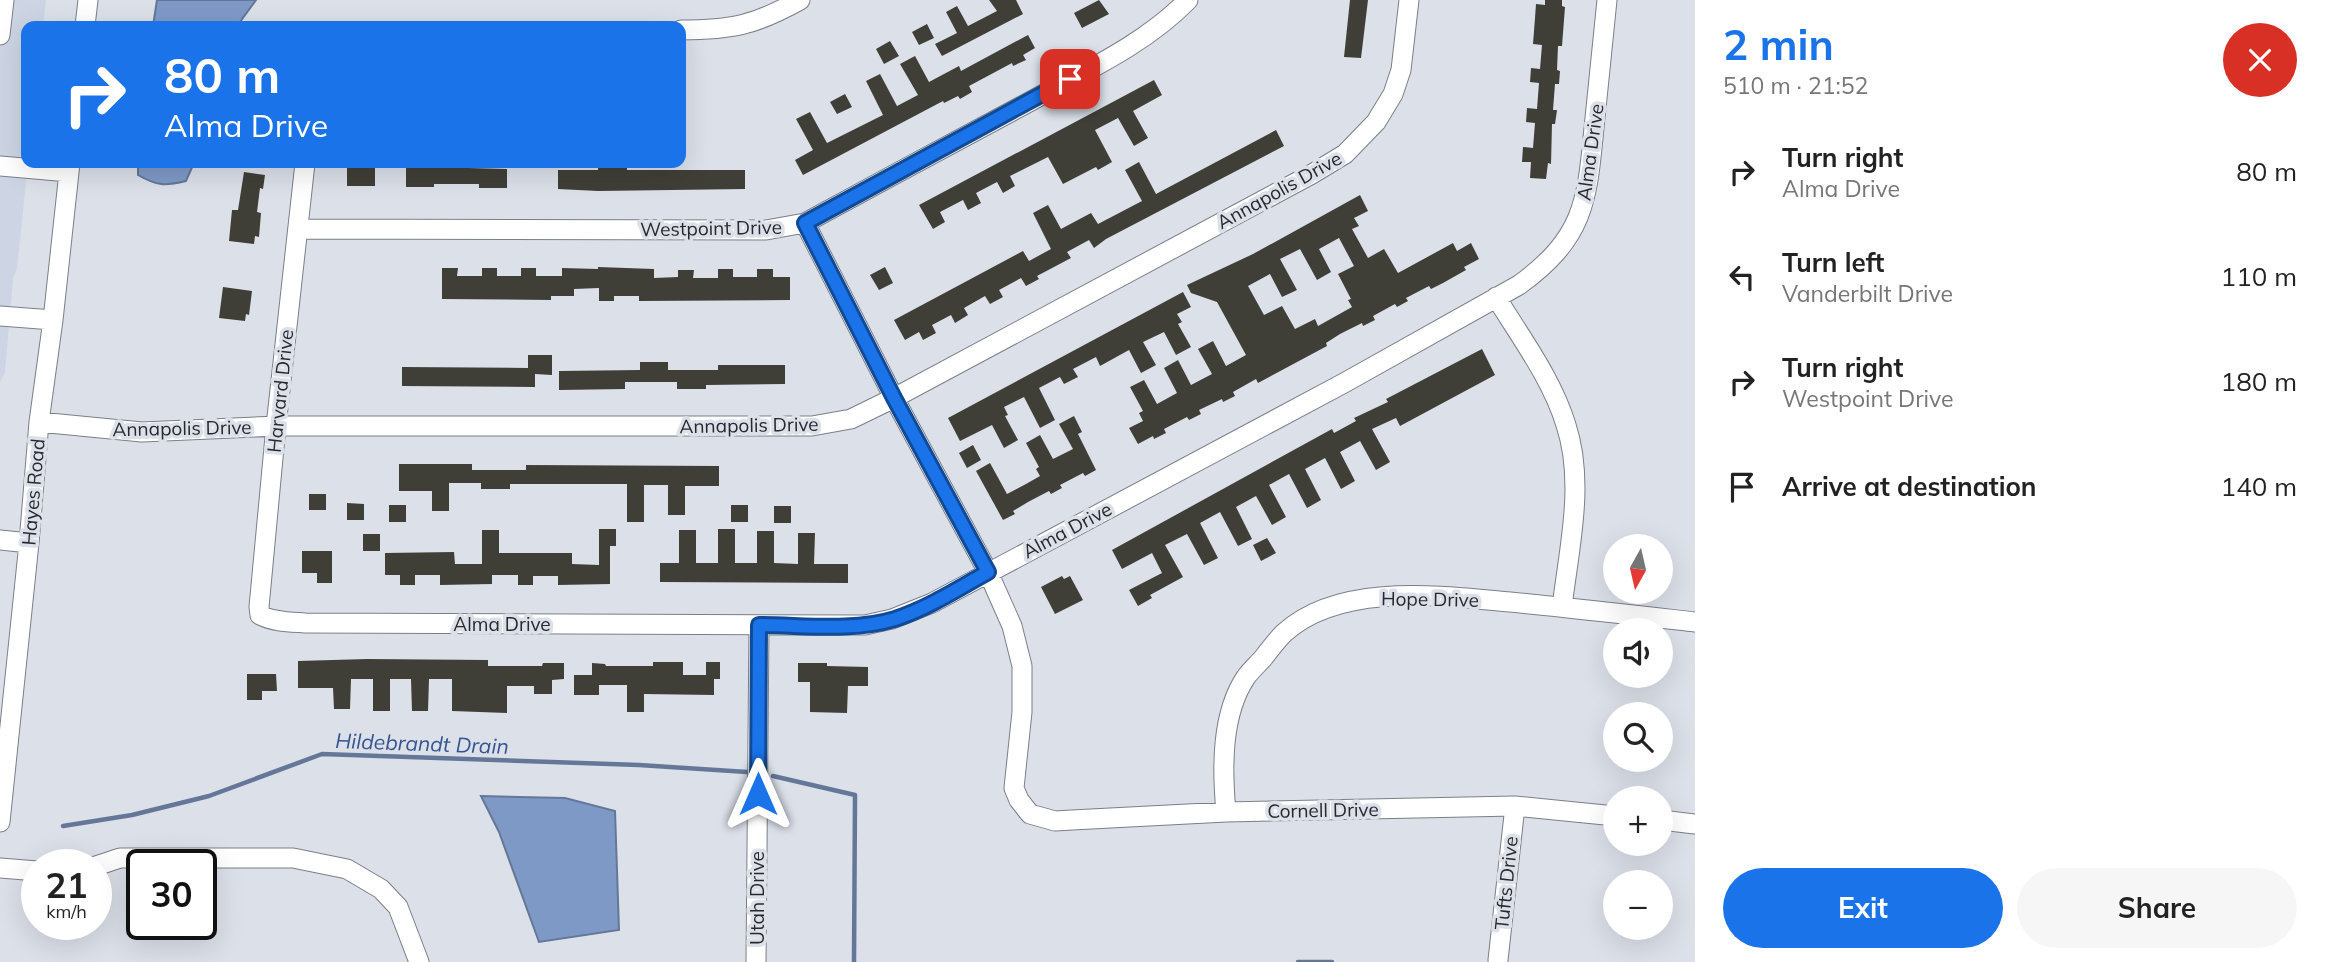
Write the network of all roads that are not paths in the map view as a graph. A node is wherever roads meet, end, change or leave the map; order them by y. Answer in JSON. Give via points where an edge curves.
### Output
{"nodes":[{"id":1,"x":4,"y":0,"type":"edge"},
{"id":2,"x":88,"y":0,"type":"edge"},
{"id":3,"x":800,"y":0,"type":"edge"},
{"id":4,"x":1188,"y":0,"type":"edge"},
{"id":5,"x":1409,"y":0,"type":"edge"},
{"id":6,"x":1607,"y":0,"type":"edge"},
{"id":7,"x":86,"y":21,"type":"edge"},
{"id":8,"x":686,"y":30,"type":"edge"},
{"id":9,"x":0,"y":36,"type":"edge"},
{"id":10,"x":0,"y":166,"type":"edge"},
{"id":11,"x":21,"y":166,"type":"edge"},
{"id":12,"x":70,"y":168,"type":"edge"},
{"id":13,"x":304,"y":168,"type":"edge"},
{"id":14,"x":805,"y":223,"type":"junction"},
{"id":15,"x":298,"y":229,"type":"junction"},
{"id":16,"x":1496,"y":297,"type":"junction"},
{"id":17,"x":0,"y":316,"type":"edge"},
{"id":18,"x":53,"y":320,"type":"junction"},
{"id":19,"x":894,"y":398,"type":"junction"},
{"id":20,"x":39,"y":422,"type":"junction"},
{"id":21,"x":276,"y":426,"type":"junction"},
{"id":22,"x":0,"y":540,"type":"edge"},
{"id":23,"x":29,"y":543,"type":"junction"},
{"id":24,"x":988,"y":572,"type":"junction"},
{"id":25,"x":1562,"y":607,"type":"junction"},
{"id":26,"x":265,"y":618,"type":"joint"},
{"id":27,"x":1695,"y":622,"type":"edge"},
{"id":28,"x":759,"y":625,"type":"junction"},
{"id":29,"x":8,"y":667,"type":"edge"},
{"id":30,"x":1514,"y":806,"type":"junction"},
{"id":31,"x":1,"y":812,"type":"edge"},
{"id":32,"x":1226,"y":812,"type":"junction"},
{"id":33,"x":1603,"y":815,"type":"edge"},
{"id":34,"x":1673,"y":821,"type":"edge"},
{"id":35,"x":1695,"y":824,"type":"edge"},
{"id":36,"x":112,"y":861,"type":"edge"},
{"id":37,"x":0,"y":868,"type":"edge"},
{"id":38,"x":21,"y":870,"type":"edge"},
{"id":39,"x":1498,"y":960,"type":"dead end"},
{"id":40,"x":419,"y":962,"type":"edge"},
{"id":41,"x":756,"y":962,"type":"edge"}],
"edges":[{"from":1,"to":9,"type":"street"},
{"from":2,"to":7,"type":"street"},
{"from":3,"to":8,"type":"street","via":[[738,27]]},
{"from":4,"to":14,"type":"street","name":"Westpoint Drive","via":[[1149,34]]},
{"from":5,"to":19,"type":"street","name":"Annapolis Drive","via":[[1401,70],[1393,94],[1376,122],[1345,154]]},
{"from":6,"to":16,"type":"street","name":"Alma Drive","via":[[1583,205],[1555,254],[1535,273]]},
{"from":10,"to":11,"type":"street"},
{"from":12,"to":18,"type":"street","name":"Hayes Road"},
{"from":13,"to":15,"type":"street","name":"Harvard Drive"},
{"from":14,"to":15,"type":"street","name":"Westpoint Drive","via":[[766,230]]},
{"from":14,"to":19,"type":"street"},
{"from":15,"to":21,"type":"street","name":"Harvard Drive"},
{"from":16,"to":24,"type":"street","name":"Alma Drive"},
{"from":16,"to":25,"type":"street","via":[[1555,395],[1573,452],[1576,496]]},
{"from":17,"to":18,"type":"street"},
{"from":18,"to":20,"type":"street","name":"Hayes Road"},
{"from":19,"to":21,"type":"street","name":"Annapolis Drive","via":[[851,419],[812,426]]},
{"from":19,"to":24,"type":"street"},
{"from":20,"to":21,"type":"street","name":"Annapolis Drive","via":[[142,432]]},
{"from":20,"to":23,"type":"street","name":"Hayes Road"},
{"from":21,"to":26,"type":"street","name":"Harvard Drive","via":[[259,607]]},
{"from":22,"to":23,"type":"street"},
{"from":23,"to":29,"type":"street","name":"Hayes Road"},
{"from":24,"to":28,"type":"street","name":"Alma Drive","via":[[892,620],[865,625]]},
{"from":24,"to":32,"type":"street","name":"Cornell Drive","via":[[1012,626],[1022,666],[1014,788],[1030,814],[1055,821]]},
{"from":25,"to":27,"type":"street","name":"Hope Drive"},
{"from":25,"to":32,"type":"street","name":"Hope Drive","via":[[1398,595],[1333,606],[1307,617],[1284,632],[1246,678],[1236,698],[1223,777]]},
{"from":26,"to":28,"type":"street","name":"Alma Drive","via":[[306,623]]},
{"from":28,"to":41,"type":"street","name":"Utah Drive"},
{"from":29,"to":31,"type":"street","name":"Hayes Road"},
{"from":30,"to":32,"type":"street","name":"Cornell Drive"},
{"from":30,"to":33,"type":"street","name":"Cornell Drive"},
{"from":30,"to":39,"type":"street","name":"Tufts Drive"},
{"from":34,"to":35,"type":"street"},
{"from":36,"to":40,"type":"street","via":[[293,858],[347,869],[381,889],[398,907]]},
{"from":37,"to":38,"type":"street"}]}
